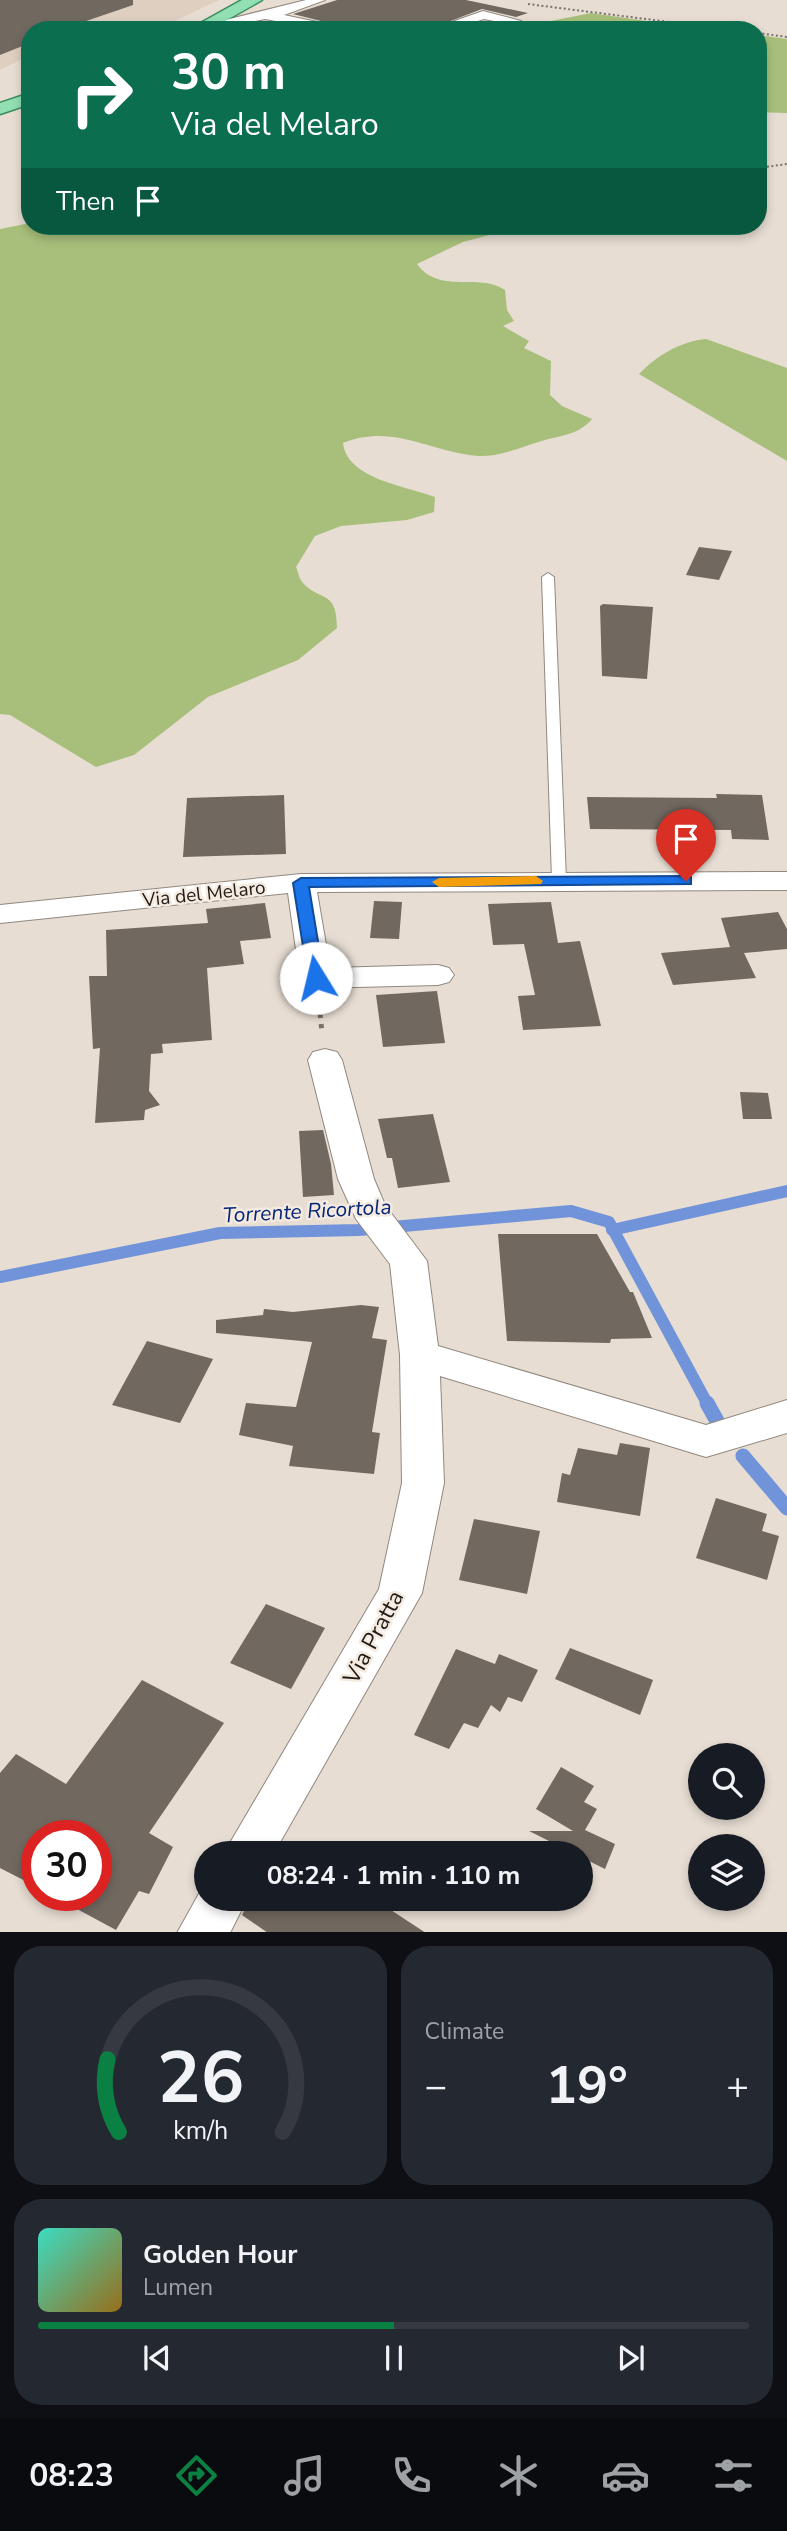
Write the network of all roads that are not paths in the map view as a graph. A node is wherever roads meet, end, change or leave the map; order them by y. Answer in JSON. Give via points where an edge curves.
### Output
{"nodes":[{"id":1,"x":254,"y":0,"type":"edge"},
{"id":2,"x":318,"y":0,"type":"edge"},
{"id":3,"x":235,"y":10,"type":"junction"},
{"id":4,"x":262,"y":16,"type":"junction"},
{"id":5,"x":214,"y":21,"type":"edge"},
{"id":6,"x":236,"y":21,"type":"edge"},
{"id":7,"x":293,"y":21,"type":"edge"},
{"id":8,"x":465,"y":21,"type":"edge"},
{"id":9,"x":514,"y":21,"type":"dead end"},
{"id":10,"x":21,"y":101,"type":"edge"},
{"id":11,"x":0,"y":109,"type":"edge"},
{"id":12,"x":548,"y":577,"type":"dead end"},
{"id":13,"x":559,"y":880,"type":"junction"},
{"id":14,"x":787,"y":881,"type":"edge"},
{"id":15,"x":301,"y":883,"type":"junction"},
{"id":16,"x":0,"y":914,"type":"edge"},
{"id":17,"x":438,"y":975,"type":"dead end"},
{"id":18,"x":325,"y":1060,"type":"road end"},
{"id":19,"x":420,"y":1355,"type":"junction"},
{"id":20,"x":787,"y":1416,"type":"edge"},
{"id":21,"x":255,"y":1841,"type":"edge"},
{"id":22,"x":215,"y":1911,"type":"edge"},
{"id":23,"x":203,"y":1932,"type":"edge"}],
"edges":[{"from":1,"to":3,"type":"main road"},
{"from":2,"to":4,"type":"street"},
{"from":3,"to":4,"type":"street"},
{"from":3,"to":5,"type":"main road"},
{"from":4,"to":6,"type":"street"},
{"from":4,"to":7,"type":"street"},
{"from":8,"to":9,"type":"street","via":[[484,15]]},
{"from":10,"to":11,"type":"main road"},
{"from":12,"to":13,"type":"lane"},
{"from":13,"to":14,"type":"street","name":"Via del Melaro"},
{"from":13,"to":15,"type":"street","name":"Via del Melaro"},
{"from":15,"to":16,"type":"street","name":"Via del Melaro"},
{"from":15,"to":17,"type":"street","via":[[316,978]]},
{"from":18,"to":19,"type":"street","name":"Via Pratta","via":[[356,1179],[369,1210],[408,1261]]},
{"from":19,"to":20,"type":"street","via":[[706,1441]]},
{"from":19,"to":21,"type":"street","name":"Via Pratta","via":[[423,1483],[400,1593]]},
{"from":22,"to":23,"type":"street"}]}
